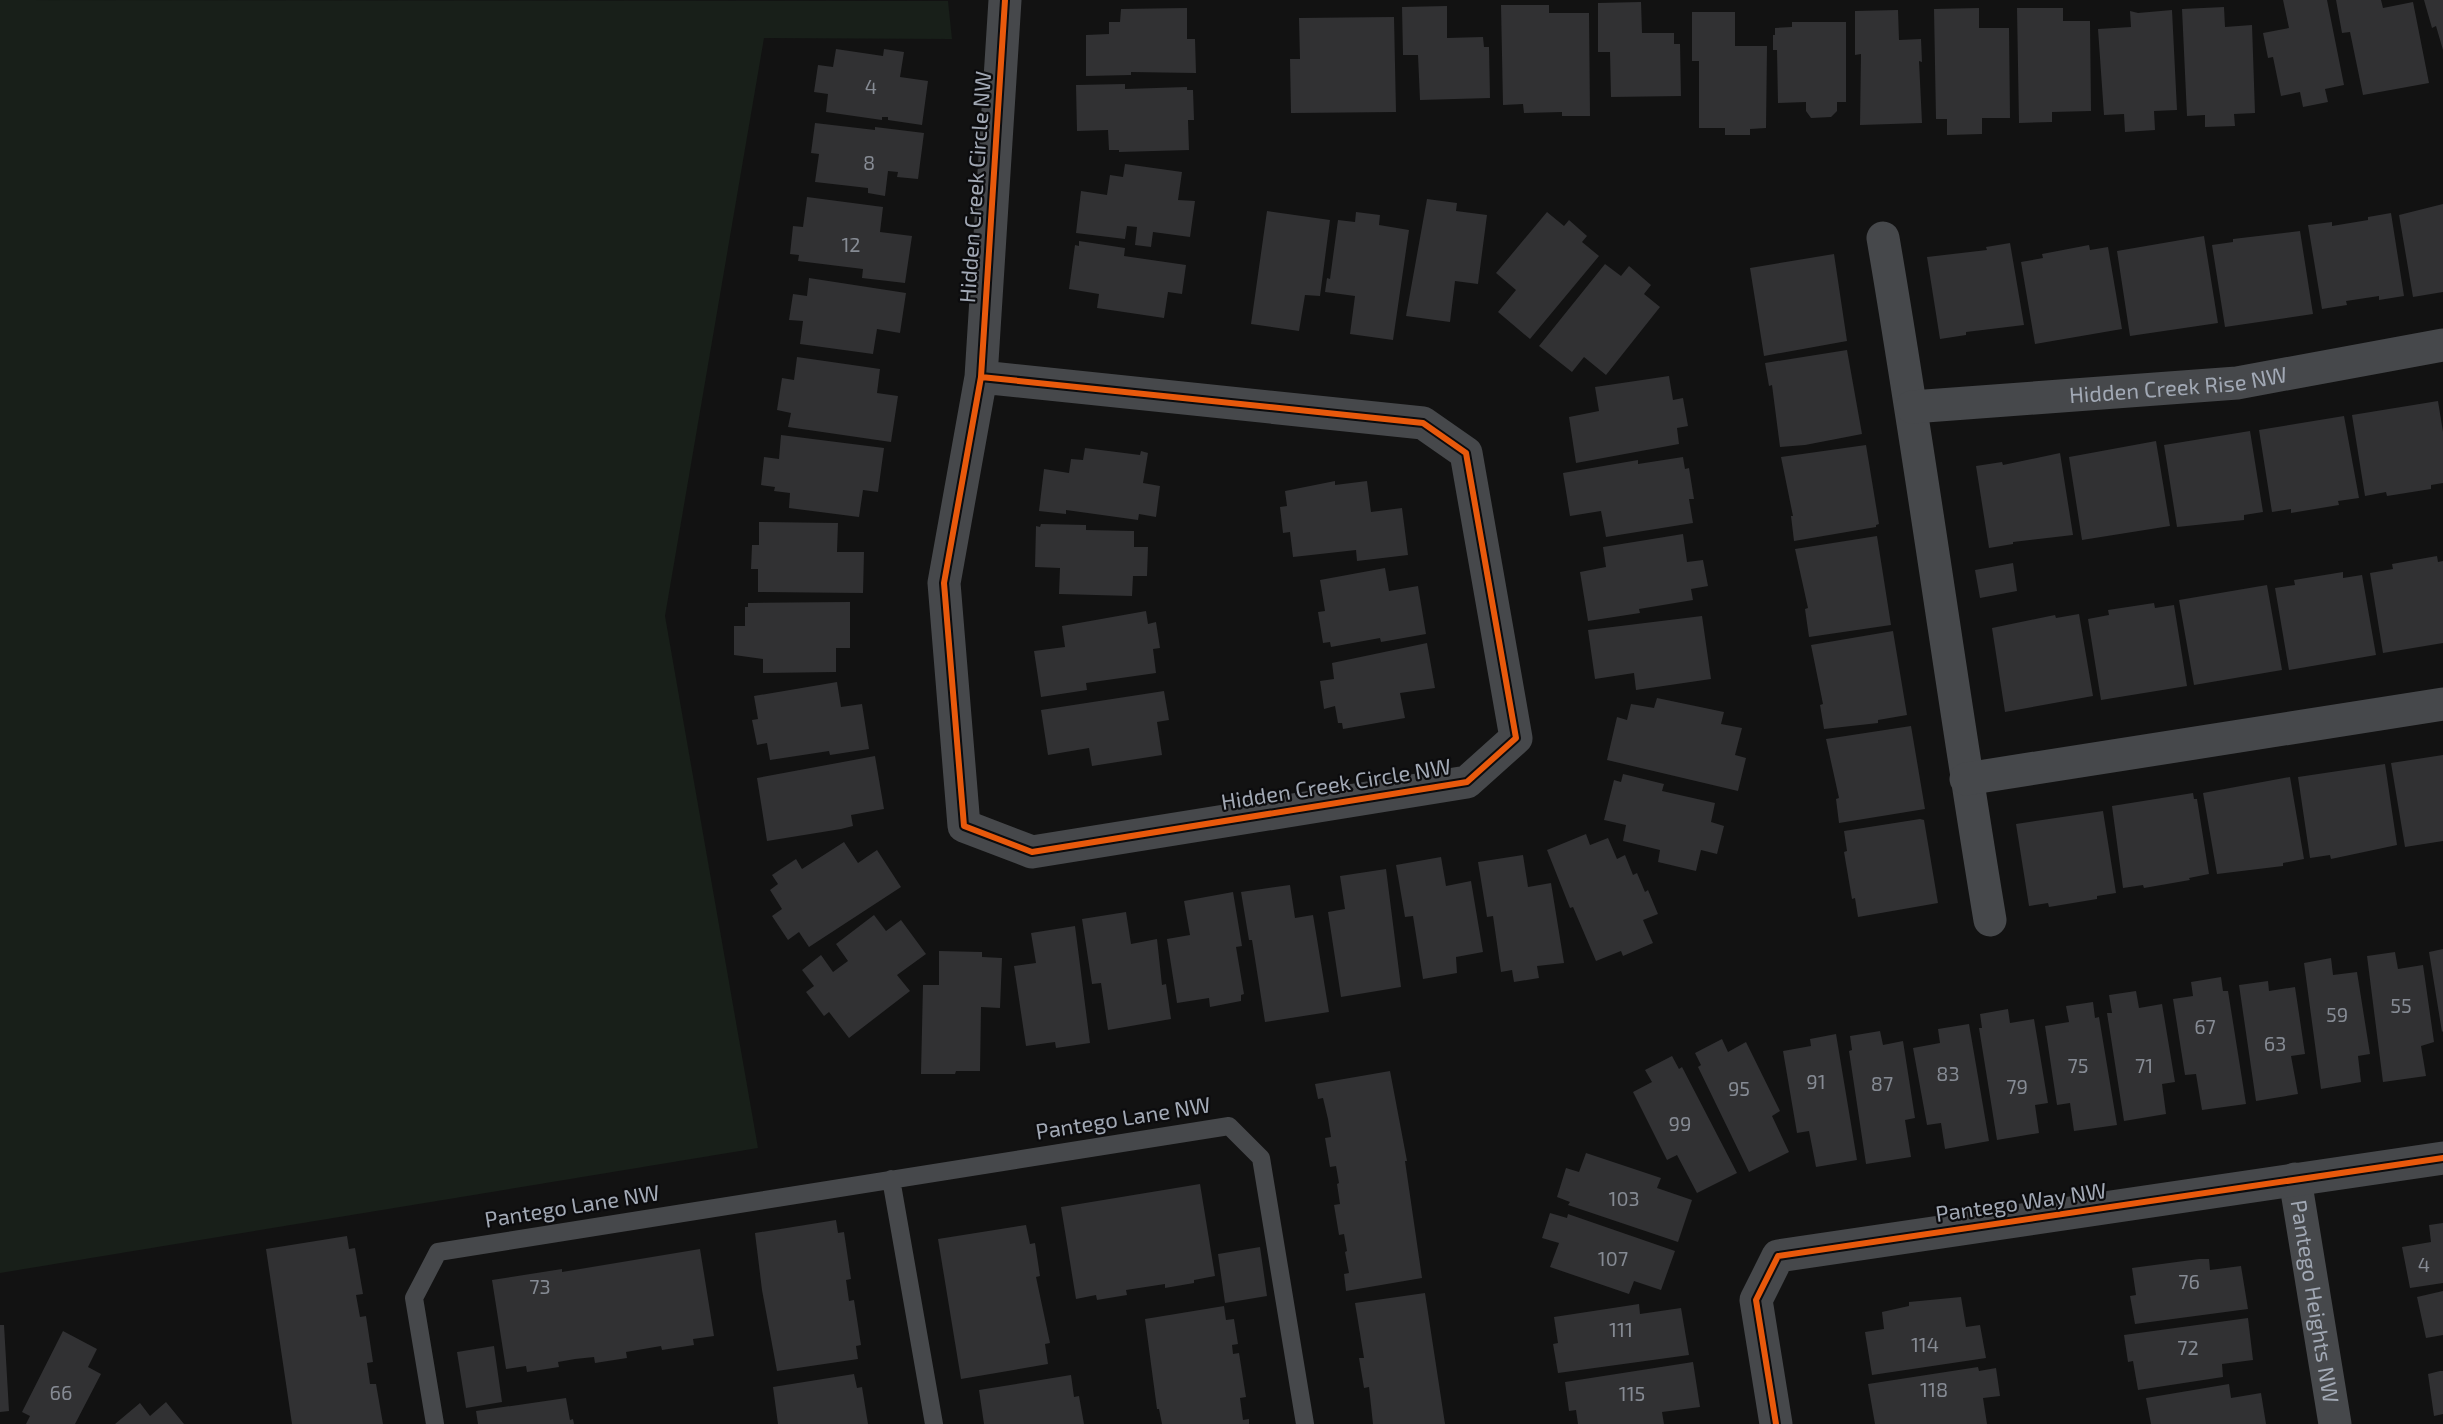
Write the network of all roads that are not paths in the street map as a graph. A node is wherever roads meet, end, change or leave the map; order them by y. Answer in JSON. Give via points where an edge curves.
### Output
{"nodes":[{"id":1,"x":1005,"y":0,"type":"edge"},
{"id":2,"x":1883,"y":238,"type":"dead end"},
{"id":3,"x":2443,"y":345,"type":"edge"},
{"id":4,"x":981,"y":377,"type":"junction"},
{"id":5,"x":1912,"y":407,"type":"junction"},
{"id":6,"x":2443,"y":704,"type":"edge"},
{"id":7,"x":1966,"y":779,"type":"junction"},
{"id":8,"x":1990,"y":920,"type":"dead end"},
{"id":9,"x":2443,"y":1158,"type":"edge"},
{"id":10,"x":891,"y":1179,"type":"junction"},
{"id":11,"x":2295,"y":1179,"type":"junction"},
{"id":12,"x":435,"y":1424,"type":"edge"},
{"id":13,"x":935,"y":1424,"type":"edge"},
{"id":14,"x":1305,"y":1424,"type":"edge"},
{"id":15,"x":1776,"y":1424,"type":"edge"},
{"id":16,"x":2336,"y":1424,"type":"edge"}],
"edges":[{"from":1,"to":4,"type":"street","name":"Hidden Creek Circle NW"},
{"from":2,"to":5,"type":"street"},
{"from":3,"to":5,"type":"street","name":"Hidden Creek Rise NW","via":[[2237,383]]},
{"from":4,"to":4,"type":"street","name":"Hidden Creek Circle NW","via":[[944,583],[964,826],[1032,852],[1467,782],[1516,738],[1466,453],[1423,423]]},
{"from":5,"to":7,"type":"street"},
{"from":6,"to":7,"type":"street"},
{"from":7,"to":8,"type":"street"},
{"from":9,"to":11,"type":"street","name":"Pantego Way NW"},
{"from":10,"to":12,"type":"lane","name":"Pantego Lane NW","via":[[438,1252],[414,1298]]},
{"from":10,"to":13,"type":"lane"},
{"from":10,"to":14,"type":"lane","name":"Pantego Lane NW","via":[[1229,1126],[1261,1158]]},
{"from":11,"to":15,"type":"street","name":"Pantego Way NW","via":[[1778,1256],[1756,1300]]},
{"from":11,"to":16,"type":"street","name":"Pantego Heights NW"}]}
